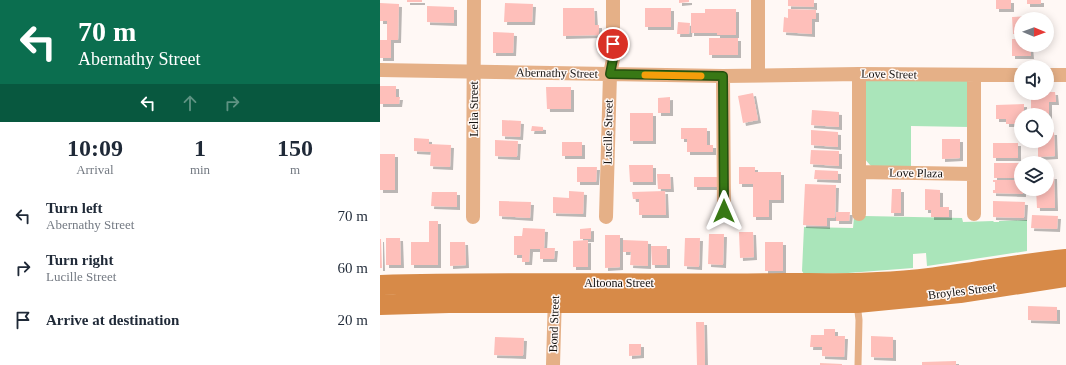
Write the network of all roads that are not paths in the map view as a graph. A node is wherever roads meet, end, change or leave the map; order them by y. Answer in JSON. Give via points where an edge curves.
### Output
{"nodes":[{"id":1,"x":474,"y":0,"type":"edge"},
{"id":2,"x":614,"y":0,"type":"edge"},
{"id":3,"x":758,"y":0,"type":"edge"},
{"id":4,"x":380,"y":70,"type":"edge"},
{"id":5,"x":474,"y":72,"type":"junction"},
{"id":6,"x":610,"y":74,"type":"junction"},
{"id":7,"x":859,"y":74,"type":"junction"},
{"id":8,"x":758,"y":75,"type":"junction"},
{"id":9,"x":974,"y":75,"type":"junction"},
{"id":10,"x":1014,"y":75,"type":"edge"},
{"id":11,"x":1054,"y":75,"type":"edge"},
{"id":12,"x":1066,"y":75,"type":"edge"},
{"id":13,"x":723,"y":76,"type":"junction"},
{"id":14,"x":859,"y":172,"type":"junction"},
{"id":15,"x":973,"y":174,"type":"junction"},
{"id":16,"x":724,"y":211,"type":"dead end"},
{"id":17,"x":859,"y":214,"type":"dead end"},
{"id":18,"x":974,"y":214,"type":"dead end"},
{"id":19,"x":473,"y":217,"type":"dead end"},
{"id":20,"x":606,"y":217,"type":"dead end"},
{"id":21,"x":1066,"y":259,"type":"edge"},
{"id":22,"x":1066,"y":277,"type":"edge"},
{"id":23,"x":858,"y":282,"type":"joint"},
{"id":24,"x":555,"y":283,"type":"junction"},
{"id":25,"x":380,"y":285,"type":"edge"},
{"id":26,"x":857,"y":303,"type":"junction"},
{"id":27,"x":555,"y":304,"type":"junction"},
{"id":28,"x":380,"y":305,"type":"edge"},
{"id":29,"x":553,"y":365,"type":"edge"},
{"id":30,"x":858,"y":365,"type":"edge"}],
"edges":[{"from":1,"to":5,"type":"street","name":"Lelia Street"},
{"from":2,"to":6,"type":"street","name":"Lucille Street","via":[[613,59]]},
{"from":3,"to":8,"type":"street"},
{"from":4,"to":5,"type":"street","name":"Abernathy Street"},
{"from":5,"to":6,"type":"street","name":"Abernathy Street"},
{"from":5,"to":19,"type":"street","name":"Lelia Street"},
{"from":6,"to":13,"type":"street","name":"Abernathy Street"},
{"from":6,"to":20,"type":"street","name":"Lucille Street"},
{"from":7,"to":8,"type":"street","name":"Love Street"},
{"from":7,"to":9,"type":"street","name":"Love Street"},
{"from":7,"to":14,"type":"street"},
{"from":8,"to":13,"type":"street","name":"Abernathy Street"},
{"from":9,"to":10,"type":"street","name":"Love Street"},
{"from":9,"to":15,"type":"street"},
{"from":11,"to":12,"type":"street"},
{"from":13,"to":16,"type":"street"},
{"from":14,"to":15,"type":"street","name":"Love Plaza"},
{"from":14,"to":17,"type":"street"},
{"from":15,"to":18,"type":"street"},
{"from":21,"to":23,"type":"main road","name":"Broyles Street","via":[[958,274]]},
{"from":22,"to":26,"type":"main road","name":"Broyles Street"},
{"from":23,"to":24,"type":"main road","name":"Altoona Street"},
{"from":24,"to":25,"type":"main road","name":"Altoona Street"},
{"from":24,"to":27,"type":"street","name":"Bond Street"},
{"from":26,"to":27,"type":"main road","name":"Altoona Street"},
{"from":26,"to":30,"type":"lane"},
{"from":27,"to":28,"type":"main road","name":"Altoona Street"},
{"from":27,"to":29,"type":"street","name":"Bond Street"}]}
